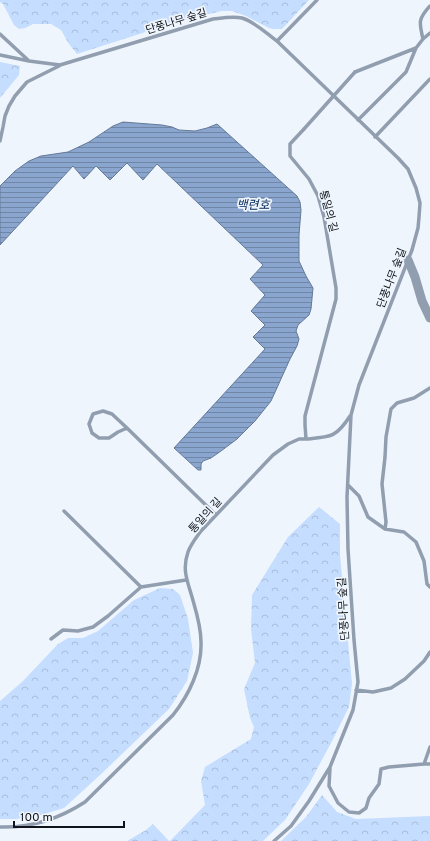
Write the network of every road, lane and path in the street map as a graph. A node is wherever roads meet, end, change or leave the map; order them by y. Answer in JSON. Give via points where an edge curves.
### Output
{"nodes":[{"id":1,"x":317,"y":0,"type":"edge"},
{"id":2,"x":430,"y":6,"type":"edge"},
{"id":3,"x":430,"y":33,"type":"edge"},
{"id":4,"x":0,"y":34,"type":"edge"},
{"id":5,"x":423,"y":39,"type":"junction"},
{"id":6,"x":277,"y":41,"type":"junction"},
{"id":7,"x":416,"y":48,"type":"junction"},
{"id":8,"x":0,"y":55,"type":"edge"},
{"id":9,"x":29,"y":61,"type":"junction"},
{"id":10,"x":60,"y":65,"type":"junction"},
{"id":11,"x":430,"y":79,"type":"edge"},
{"id":12,"x":358,"y":120,"type":"junction"},
{"id":13,"x":375,"y":137,"type":"junction"},
{"id":14,"x":0,"y":140,"type":"edge"},
{"id":15,"x":408,"y":260,"type":"junction"},
{"id":16,"x":430,"y":318,"type":"edge"},
{"id":17,"x":430,"y":388,"type":"edge"},
{"id":18,"x":351,"y":416,"type":"junction"},
{"id":19,"x":127,"y":428,"type":"junction"},
{"id":20,"x":306,"y":439,"type":"junction"},
{"id":21,"x":348,"y":485,"type":"junction"},
{"id":22,"x":64,"y":511,"type":"dead end"},
{"id":23,"x":216,"y":515,"type":"junction"},
{"id":24,"x":385,"y":529,"type":"junction"},
{"id":25,"x":186,"y":580,"type":"junction"},
{"id":26,"x":140,"y":587,"type":"junction"},
{"id":27,"x":430,"y":587,"type":"edge"},
{"id":28,"x":51,"y":639,"type":"dead end"},
{"id":29,"x":430,"y":652,"type":"edge"},
{"id":30,"x":356,"y":690,"type":"junction"},
{"id":31,"x":430,"y":747,"type":"edge"},
{"id":32,"x":424,"y":764,"type":"junction"},
{"id":33,"x":430,"y":764,"type":"edge"},
{"id":34,"x":330,"y":767,"type":"junction"},
{"id":35,"x":0,"y":827,"type":"edge"},
{"id":36,"x":274,"y":841,"type":"edge"}],
"edges":[{"from":1,"to":6,"type":"lane"},
{"from":2,"to":5,"type":"lane","via":[[422,15],[420,26]]},
{"from":3,"to":5,"type":"lane"},
{"from":4,"to":9,"type":"lane"},
{"from":5,"to":7,"type":"lane"},
{"from":6,"to":10,"type":"lane","name":"단풍나무 숲길","via":[[255,24],[242,18],[229,17],[212,19]]},
{"from":6,"to":12,"type":"lane","name":"단풍나무 숲길"},
{"from":7,"to":12,"type":"lane","via":[[406,72]]},
{"from":7,"to":20,"type":"lane","name":"통일의 길","bridge":true,"via":[[355,72],[290,144],[290,156],[309,179],[318,196],[336,288],[336,300],[305,416]]},
{"from":8,"to":9,"type":"lane","name":"단풍나무 숲길"},
{"from":9,"to":10,"type":"lane","name":"단풍나무 숲길"},
{"from":10,"to":14,"type":"lane","via":[[27,82],[15,96],[4,116]]},
{"from":11,"to":13,"type":"lane"},
{"from":12,"to":13,"type":"lane","name":"단풍나무 숲길"},
{"from":13,"to":15,"type":"lane","name":"단풍나무 숲길","via":[[408,170],[420,203],[418,228]]},
{"from":15,"to":16,"type":"street"},
{"from":15,"to":18,"type":"lane","name":"단풍나무 숲길","via":[[359,385]]},
{"from":17,"to":24,"type":"lane","via":[[414,398],[397,403],[391,409],[382,484]]},
{"from":18,"to":20,"type":"lane","via":[[333,435]]},
{"from":18,"to":21,"type":"lane","name":"단풍나무 숲길"},
{"from":19,"to":19,"type":"lane","via":[[112,414],[103,410],[92,414],[89,424],[92,433],[99,438],[109,438]]},
{"from":19,"to":23,"type":"lane"},
{"from":20,"to":23,"type":"lane","name":"통일의 길","via":[[288,444],[274,455]]},
{"from":21,"to":24,"type":"lane","via":[[359,496],[368,517]]},
{"from":21,"to":30,"type":"lane","name":"단풍나무 숲길","via":[[348,549],[358,682]]},
{"from":22,"to":26,"type":"lane"},
{"from":23,"to":25,"type":"lane","name":"통일의 길","via":[[192,543],[186,562]]},
{"from":24,"to":27,"type":"lane","via":[[404,532],[416,542]]},
{"from":25,"to":26,"type":"lane"},
{"from":25,"to":35,"type":"lane","name":"통일의 길","via":[[201,642],[196,673],[188,692],[173,715],[85,802],[73,810],[39,823]]},
{"from":26,"to":28,"type":"lane","via":[[93,627],[78,631],[63,630]]},
{"from":29,"to":30,"type":"lane","via":[[405,680],[391,688],[373,692]]},
{"from":30,"to":34,"type":"lane","name":"단풍나무 숲길","via":[[354,710]]},
{"from":31,"to":32,"type":"lane"},
{"from":32,"to":33,"type":"lane"},
{"from":32,"to":34,"type":"lane","via":[[381,769],[379,784],[369,798],[366,808],[359,813],[349,812],[338,803],[329,786]]},
{"from":34,"to":36,"type":"lane","name":"단풍나무 숲길","via":[[291,826]]}]}
